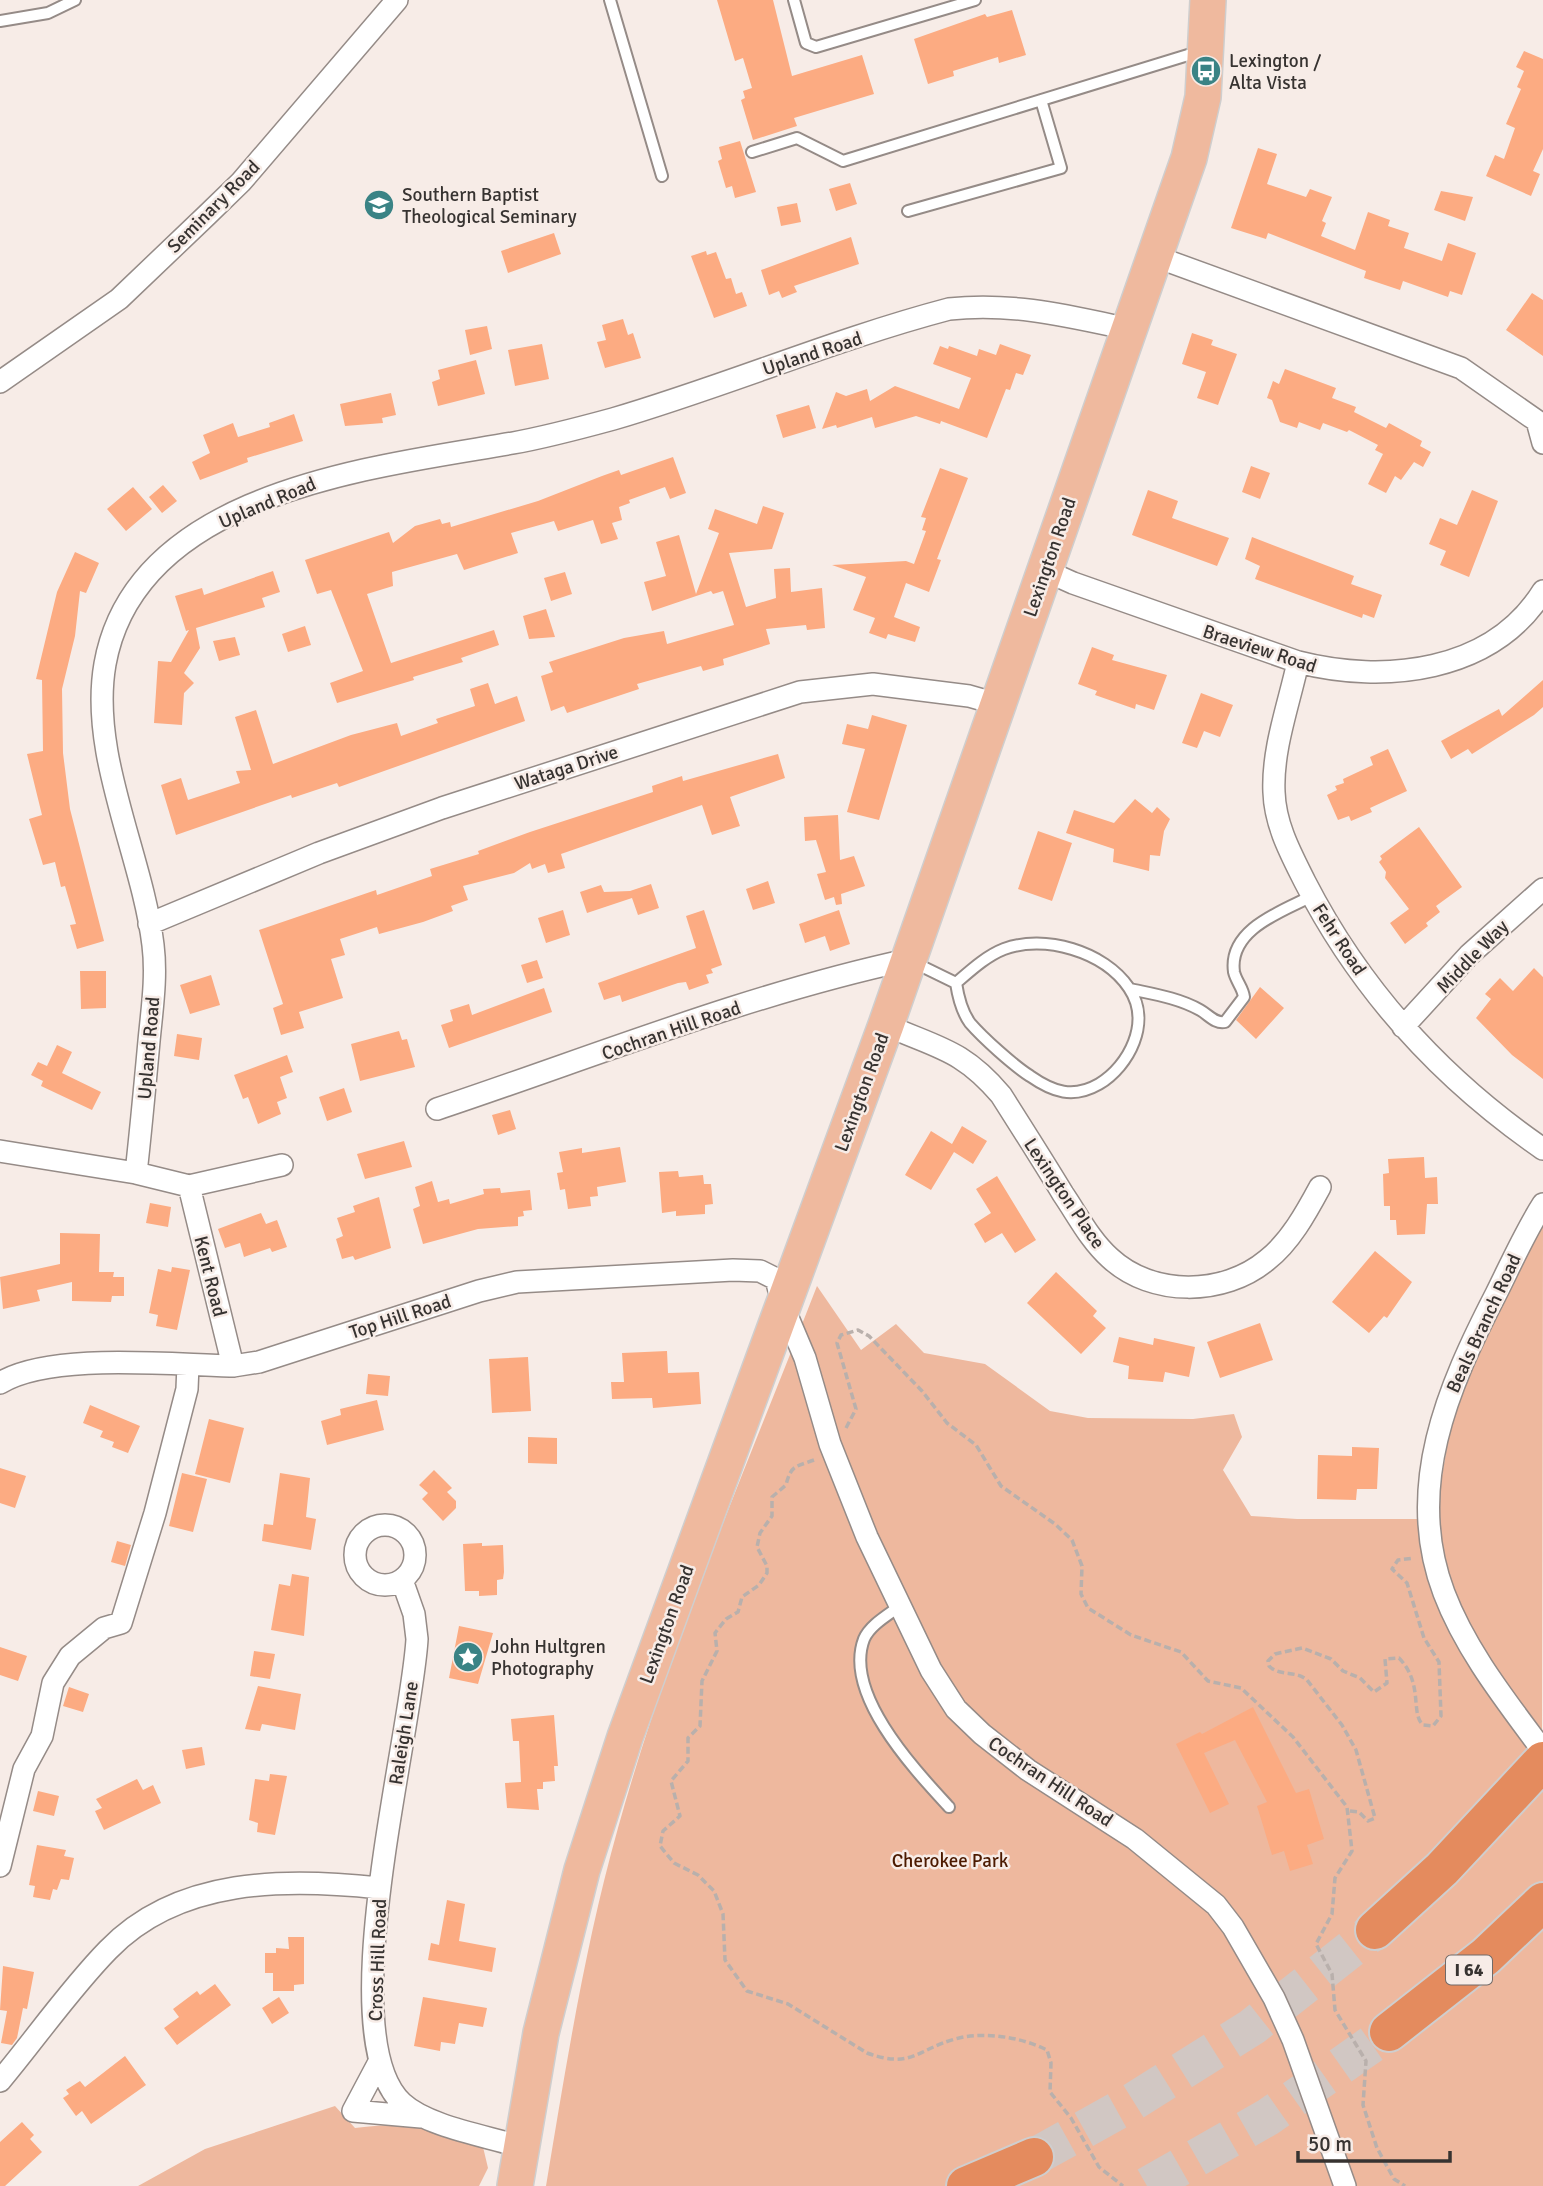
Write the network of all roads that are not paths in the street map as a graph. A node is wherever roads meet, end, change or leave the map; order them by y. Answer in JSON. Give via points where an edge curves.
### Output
{"nodes":[{"id":1,"x":75,"y":0,"type":"edge"},
{"id":2,"x":397,"y":0,"type":"edge"},
{"id":3,"x":610,"y":0,"type":"edge"},
{"id":4,"x":793,"y":0,"type":"edge"},
{"id":5,"x":975,"y":0,"type":"edge"},
{"id":6,"x":1208,"y":0,"type":"edge"},
{"id":7,"x":0,"y":22,"type":"edge"},
{"id":8,"x":1207,"y":49,"type":"junction"},
{"id":9,"x":1041,"y":100,"type":"junction"},
{"id":10,"x":752,"y":152,"type":"dead end"},
{"id":11,"x":662,"y":176,"type":"dead end"},
{"id":12,"x":908,"y":211,"type":"dead end"},
{"id":13,"x":1154,"y":256,"type":"junction"},
{"id":14,"x":1129,"y":330,"type":"junction"},
{"id":15,"x":0,"y":383,"type":"edge"},
{"id":16,"x":1540,"y":420,"type":"edge"},
{"id":17,"x":1543,"y":443,"type":"edge"},
{"id":18,"x":1044,"y":570,"type":"junction"},
{"id":19,"x":1543,"y":590,"type":"edge"},
{"id":20,"x":1298,"y":662,"type":"junction"},
{"id":21,"x":997,"y":704,"type":"junction"},
{"id":22,"x":1543,"y":888,"type":"edge"},
{"id":23,"x":1312,"y":896,"type":"junction"},
{"id":24,"x":149,"y":924,"type":"junction"},
{"id":25,"x":907,"y":960,"type":"junction"},
{"id":26,"x":956,"y":983,"type":"junction"},
{"id":27,"x":1130,"y":989,"type":"junction"},
{"id":28,"x":886,"y":1025,"type":"junction"},
{"id":29,"x":1403,"y":1027,"type":"junction"},
{"id":30,"x":438,"y":1109,"type":"dead end"},
{"id":31,"x":1543,"y":1149,"type":"edge"},
{"id":32,"x":0,"y":1151,"type":"edge"},
{"id":33,"x":282,"y":1165,"type":"dead end"},
{"id":34,"x":136,"y":1173,"type":"junction"},
{"id":35,"x":189,"y":1186,"type":"junction"},
{"id":36,"x":1320,"y":1187,"type":"dead end"},
{"id":37,"x":1543,"y":1204,"type":"edge"},
{"id":38,"x":783,"y":1306,"type":"junction"},
{"id":39,"x":188,"y":1365,"type":"junction"},
{"id":40,"x":233,"y":1366,"type":"junction"},
{"id":41,"x":0,"y":1383,"type":"edge"},
{"id":42,"x":402,"y":1580,"type":"dead end"},
{"id":43,"x":900,"y":1606,"type":"junction"},
{"id":44,"x":1543,"y":1751,"type":"edge"},
{"id":45,"x":1543,"y":1761,"type":"edge"},
{"id":46,"x":949,"y":1807,"type":"dead end"},
{"id":47,"x":0,"y":1866,"type":"edge"},
{"id":48,"x":379,"y":1888,"type":"junction"},
{"id":49,"x":1543,"y":1902,"type":"edge"},
{"id":50,"x":1375,"y":1930,"type":"tunnel mouth"},
{"id":51,"x":1389,"y":2032,"type":"tunnel mouth"},
{"id":52,"x":379,"y":2062,"type":"junction"},
{"id":53,"x":0,"y":2081,"type":"edge"},
{"id":54,"x":425,"y":2117,"type":"junction"},
{"id":55,"x":521,"y":2147,"type":"junction"},
{"id":56,"x":1034,"y":2157,"type":"tunnel mouth"},
{"id":57,"x":515,"y":2186,"type":"edge"},
{"id":58,"x":966,"y":2186,"type":"edge"},
{"id":59,"x":1345,"y":2186,"type":"edge"}],
"edges":[{"from":1,"to":7,"type":"lane","via":[[48,13]]},
{"from":2,"to":15,"type":"street","name":"Seminary Road","via":[[241,182],[119,299]]},
{"from":3,"to":11,"type":"lane"},
{"from":4,"to":5,"type":"lane","via":[[806,43],[816,47]]},
{"from":6,"to":8,"type":"main road","name":"Lexington Road"},
{"from":8,"to":9,"type":"lane"},
{"from":8,"to":13,"type":"main road","name":"Lexington Road","via":[[1203,97],[1189,158]]},
{"from":9,"to":10,"type":"lane","via":[[843,161],[797,138]]},
{"from":9,"to":12,"type":"lane","via":[[1061,167]]},
{"from":13,"to":14,"type":"main road","name":"Lexington Road"},
{"from":13,"to":16,"type":"street","via":[[1461,368]]},
{"from":14,"to":18,"type":"main road","name":"Lexington Road"},
{"from":14,"to":24,"type":"street","name":"Upland Road","via":[[1039,309],[949,309],[568,431],[334,475],[275,495],[194,536],[136,592],[105,663],[104,730]]},
{"from":16,"to":17,"type":"street"},
{"from":18,"to":20,"type":"street","name":"Braeview Road"},
{"from":18,"to":21,"type":"main road","name":"Lexington Road"},
{"from":19,"to":20,"type":"street","name":"Braeview Road","via":[[1503,634],[1439,665],[1384,673],[1330,670]]},
{"from":20,"to":23,"type":"street","name":"Fehr Road","via":[[1279,743],[1274,795],[1287,846]]},
{"from":21,"to":24,"type":"street","name":"Wataga Drive","via":[[873,684],[800,692],[442,808]]},
{"from":21,"to":25,"type":"main road","name":"Lexington Road"},
{"from":22,"to":29,"type":"street","name":"Middle Way","via":[[1469,955]]},
{"from":23,"to":27,"type":"lane","via":[[1248,932],[1235,959],[1234,974],[1244,997],[1225,1022],[1217,1022],[1199,1009]]},
{"from":23,"to":29,"type":"street","name":"Fehr Road","via":[[1352,961]]},
{"from":24,"to":34,"type":"street","name":"Upland Road","via":[[154,983]]},
{"from":25,"to":26,"type":"lane"},
{"from":25,"to":28,"type":"main road","name":"Lexington Road"},
{"from":25,"to":30,"type":"street","name":"Cochran Hill Road","via":[[843,974],[658,1031]]},
{"from":26,"to":27,"type":"lane","via":[[1003,949],[1035,943],[1087,955]]},
{"from":26,"to":27,"type":"lane","via":[[970,1022],[1017,1068],[1044,1086],[1069,1094],[1112,1076],[1129,1056],[1138,1032]]},
{"from":28,"to":36,"type":"street","name":"Lexington Place","via":[[953,1051],[984,1075],[1091,1238],[1111,1259],[1142,1278],[1192,1287],[1239,1278],[1269,1259],[1287,1240]]},
{"from":28,"to":38,"type":"main road","name":"Lexington Road"},
{"from":29,"to":31,"type":"street","name":"Fehr Road","via":[[1459,1084]]},
{"from":32,"to":34,"type":"street"},
{"from":33,"to":35,"type":"street"},
{"from":34,"to":35,"type":"street"},
{"from":35,"to":40,"type":"street","name":"Kent Road"},
{"from":37,"to":44,"type":"street","name":"Beals Branch Road","via":[[1464,1357],[1443,1411],[1429,1477],[1428,1519],[1444,1595],[1462,1632]]},
{"from":38,"to":40,"type":"street","name":"Top Hill Road","via":[[776,1279],[760,1271],[517,1282],[260,1362]]},
{"from":38,"to":43,"type":"street","name":"Cochran Hill Road","via":[[805,1358],[830,1444]]},
{"from":38,"to":55,"type":"main road","name":"Lexington Road","via":[[625,1737],[582,1870],[541,2033]]},
{"from":39,"to":40,"type":"street","name":"Top Hill Road"},
{"from":39,"to":41,"type":"street","name":"Top Hill Road","via":[[42,1367]]},
{"from":39,"to":47,"type":"street","via":[[187,1389],[155,1513],[121,1623],[104,1628],[70,1656],[53,1683],[42,1736],[24,1769]]},
{"from":42,"to":48,"type":"street","name":"Raleigh Lane","via":[[414,1614],[416,1652]]},
{"from":43,"to":46,"type":"lane","via":[[877,1622],[865,1638],[860,1665],[866,1690],[886,1729]]},
{"from":43,"to":59,"type":"street","name":"Cochran Hill Road","via":[[956,1709],[1028,1770],[1135,1839],[1202,1893],[1233,1927],[1293,2040]]},
{"from":45,"to":50,"type":"highway","via":[[1442,1869]]},
{"from":48,"to":52,"type":"street","name":"Cross Hill Road","via":[[373,2004]]},
{"from":48,"to":53,"type":"street","name":"Cross Hill Road","via":[[279,1882],[225,1889],[158,1914],[109,1949]]},
{"from":49,"to":51,"type":"highway","number":"I 64","via":[[1486,1956]]},
{"from":52,"to":54,"type":"street","name":"Cross Hill Road","via":[[392,2091]]},
{"from":52,"to":54,"type":"street","via":[[353,2111]]},
{"from":54,"to":55,"type":"street","name":"Cross Hill Road"},
{"from":55,"to":57,"type":"main road","name":"Lexington Road"},
{"from":56,"to":58,"type":"highway"}]}
